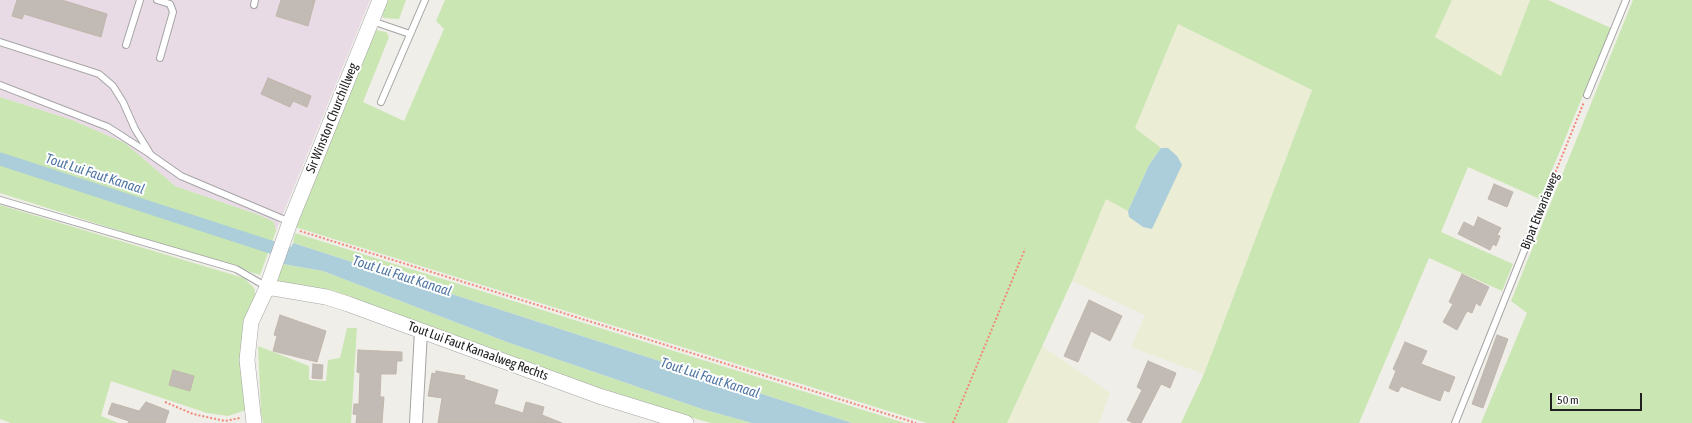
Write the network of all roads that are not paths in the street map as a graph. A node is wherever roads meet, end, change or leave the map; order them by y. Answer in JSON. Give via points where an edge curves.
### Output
{"nodes":[{"id":1,"x":140,"y":0,"type":"edge"},
{"id":2,"x":157,"y":0,"type":"edge"},
{"id":3,"x":380,"y":0,"type":"edge"},
{"id":4,"x":425,"y":0,"type":"edge"},
{"id":5,"x":1626,"y":0,"type":"edge"},
{"id":6,"x":372,"y":20,"type":"junction"},
{"id":7,"x":410,"y":34,"type":"junction"},
{"id":8,"x":0,"y":42,"type":"edge"},
{"id":9,"x":126,"y":45,"type":"dead end"},
{"id":10,"x":160,"y":58,"type":"dead end"},
{"id":11,"x":0,"y":85,"type":"edge"},
{"id":12,"x":1587,"y":96,"type":"road end"},
{"id":13,"x":381,"y":102,"type":"dead end"},
{"id":14,"x":151,"y":155,"type":"junction"},
{"id":15,"x":0,"y":200,"type":"edge"},
{"id":16,"x":1542,"y":206,"type":"road end"},
{"id":17,"x":288,"y":228,"type":"junction"},
{"id":18,"x":269,"y":282,"type":"junction"},
{"id":19,"x":422,"y":331,"type":"junction"},
{"id":20,"x":254,"y":419,"type":"edge"},
{"id":21,"x":663,"y":420,"type":"edge"},
{"id":22,"x":416,"y":423,"type":"edge"},
{"id":23,"x":686,"y":423,"type":"edge"},
{"id":24,"x":1455,"y":423,"type":"edge"}],
"edges":[{"from":1,"to":9,"type":"lane"},
{"from":2,"to":10,"type":"lane","via":[[170,4],[173,12]]},
{"from":3,"to":6,"type":"street","name":"Sir Winston Churchillweg"},
{"from":4,"to":7,"type":"lane"},
{"from":5,"to":12,"type":"lane"},
{"from":6,"to":7,"type":"lane"},
{"from":6,"to":17,"type":"street","name":"Sir Winston Churchillweg"},
{"from":7,"to":13,"type":"lane"},
{"from":8,"to":14,"type":"lane","via":[[99,74],[113,86]]},
{"from":11,"to":14,"type":"lane","via":[[108,127]]},
{"from":14,"to":17,"type":"lane","via":[[181,176]]},
{"from":15,"to":18,"type":"lane","via":[[236,269]]},
{"from":16,"to":24,"type":"lane","name":"Bipat Etwariaweg"},
{"from":17,"to":18,"type":"street","name":"Sir Winston Churchillweg"},
{"from":18,"to":19,"type":"street","name":"Tout Lui Faut Kanaalweg Rechts","via":[[326,297]]},
{"from":18,"to":20,"type":"street","via":[[251,322],[247,360]]},
{"from":19,"to":21,"type":"street","name":"Tout Lui Faut Kanaalweg Rechts"},
{"from":19,"to":22,"type":"street"},
{"from":21,"to":23,"type":"street","name":"Tout Lui Faut Kanaalweg Rechts"}]}
